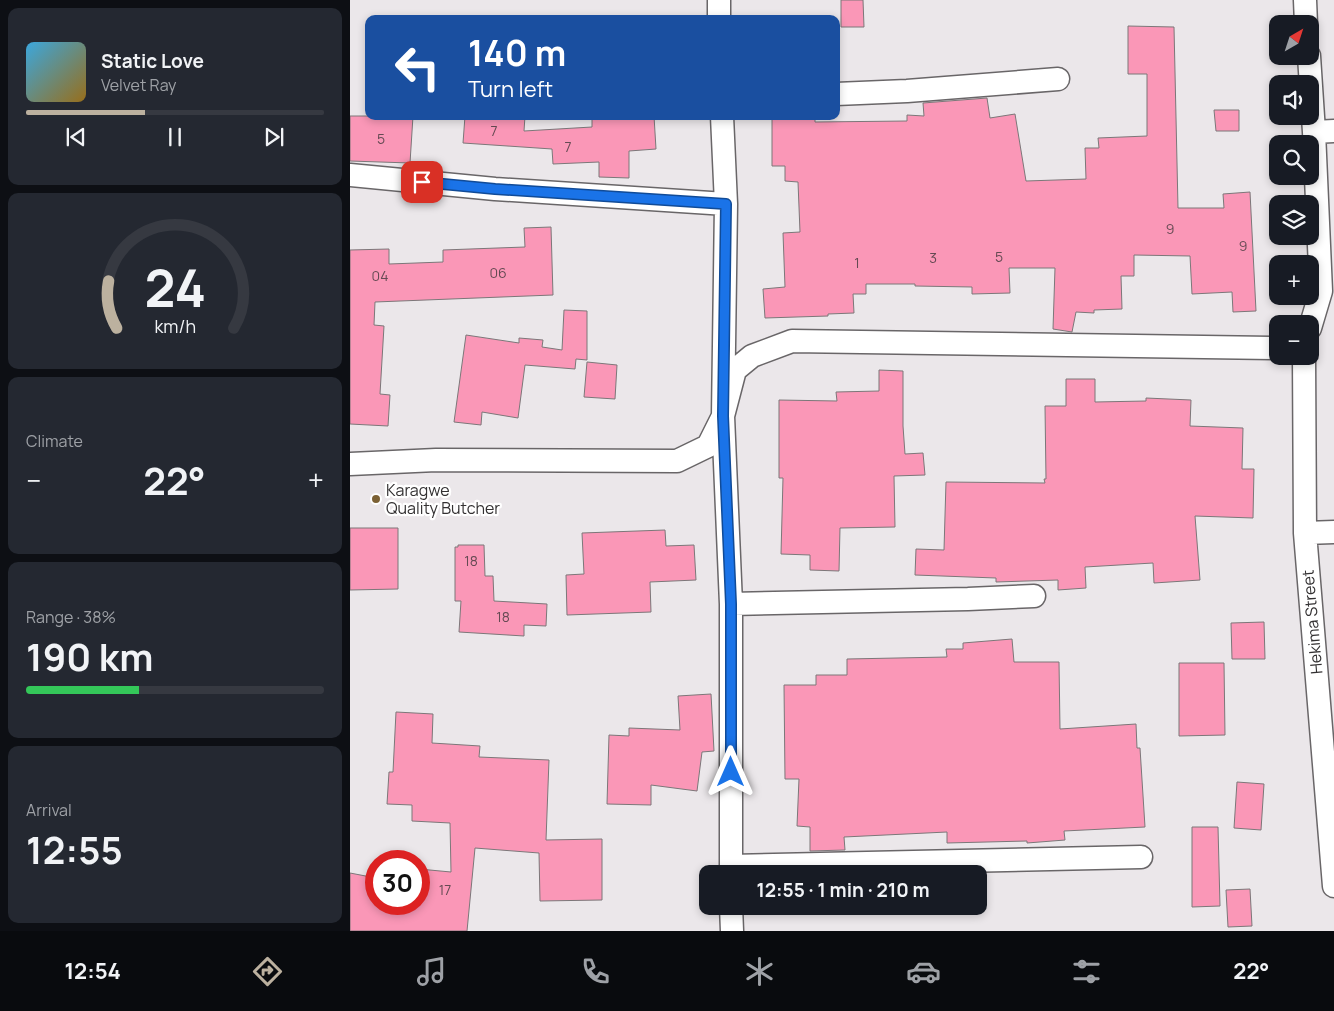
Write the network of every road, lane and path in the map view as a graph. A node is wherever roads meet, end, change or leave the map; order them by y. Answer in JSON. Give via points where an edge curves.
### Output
{"nodes":[{"id":1,"x":719,"y":0,"type":"edge"},
{"id":2,"x":1305,"y":0,"type":"edge"},
{"id":3,"x":720,"y":15,"type":"edge"},
{"id":4,"x":1306,"y":15,"type":"edge"},
{"id":5,"x":1311,"y":65,"type":"edge"},
{"id":6,"x":1058,"y":79,"type":"dead end"},
{"id":7,"x":840,"y":94,"type":"edge"},
{"id":8,"x":722,"y":120,"type":"edge"},
{"id":9,"x":1324,"y":132,"type":"edge"},
{"id":10,"x":350,"y":176,"type":"edge"},
{"id":11,"x":726,"y":204,"type":"junction"},
{"id":12,"x":1328,"y":292,"type":"edge"},
{"id":13,"x":1316,"y":315,"type":"edge"},
{"id":14,"x":1269,"y":348,"type":"edge"},
{"id":15,"x":1304,"y":365,"type":"edge"},
{"id":16,"x":723,"y":416,"type":"junction"},
{"id":17,"x":350,"y":464,"type":"edge"},
{"id":18,"x":1334,"y":532,"type":"edge"},
{"id":19,"x":1305,"y":533,"type":"junction"},
{"id":20,"x":1034,"y":596,"type":"dead end"},
{"id":21,"x":731,"y":604,"type":"junction"},
{"id":22,"x":1141,"y":858,"type":"dead end"},
{"id":23,"x":731,"y":865,"type":"edge"},
{"id":24,"x":902,"y":865,"type":"edge"},
{"id":25,"x":1334,"y":886,"type":"edge"},
{"id":26,"x":732,"y":915,"type":"edge"},
{"id":27,"x":732,"y":931,"type":"edge"}],
"edges":[{"from":1,"to":3,"type":"street"},
{"from":2,"to":4,"type":"street"},
{"from":5,"to":9,"type":"street"},
{"from":6,"to":7,"type":"street"},
{"from":8,"to":11,"type":"street"},
{"from":9,"to":12,"type":"street"},
{"from":10,"to":11,"type":"street"},
{"from":11,"to":16,"type":"street"},
{"from":12,"to":13,"type":"street"},
{"from":14,"to":16,"type":"street","via":[[792,341],[752,356],[735,370]]},
{"from":15,"to":19,"type":"street","name":"Hekima Street"},
{"from":16,"to":17,"type":"street","via":[[708,446],[677,461],[436,460]]},
{"from":16,"to":21,"type":"street"},
{"from":18,"to":19,"type":"street"},
{"from":19,"to":25,"type":"street","name":"Hekima Street"},
{"from":20,"to":21,"type":"street"},
{"from":21,"to":23,"type":"street"},
{"from":22,"to":24,"type":"street"},
{"from":26,"to":27,"type":"street"}]}
